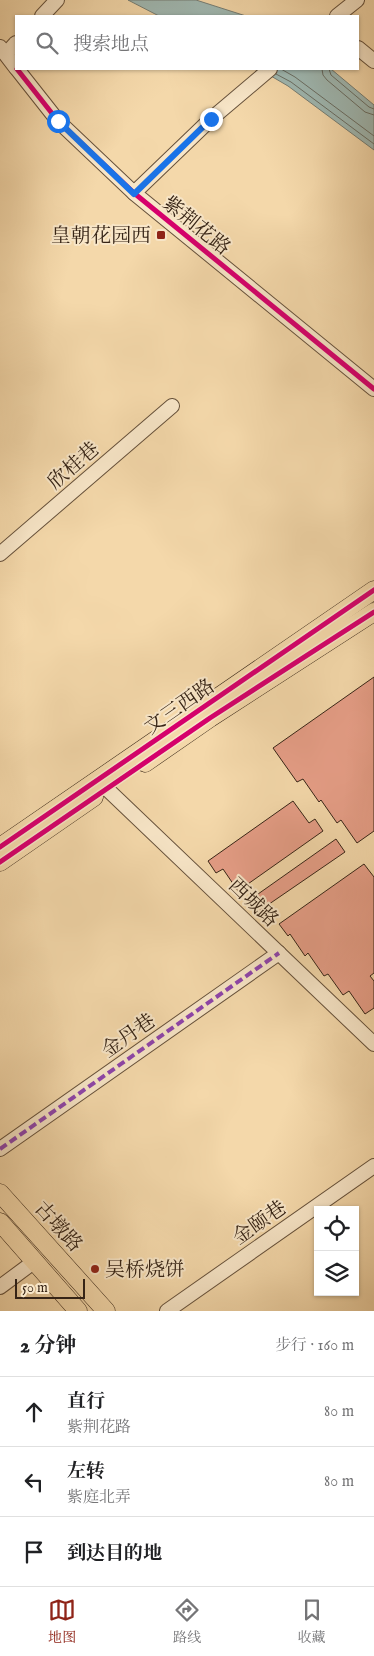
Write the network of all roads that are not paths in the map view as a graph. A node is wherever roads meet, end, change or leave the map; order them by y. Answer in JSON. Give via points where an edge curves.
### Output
{"nodes":[{"id":1,"x":57,"y":0,"type":"edge"},
{"id":2,"x":357,"y":0,"type":"edge"},
{"id":3,"x":43,"y":15,"type":"edge"},
{"id":4,"x":338,"y":15,"type":"edge"},
{"id":5,"x":15,"y":44,"type":"edge"},
{"id":6,"x":359,"y":49,"type":"edge"},
{"id":7,"x":3,"y":51,"type":"edge"},
{"id":8,"x":374,"y":61,"type":"edge"},
{"id":9,"x":15,"y":66,"type":"edge"},
{"id":10,"x":19,"y":70,"type":"edge"},
{"id":11,"x":269,"y":70,"type":"edge"},
{"id":12,"x":134,"y":194,"type":"junction"},
{"id":13,"x":374,"y":390,"type":"edge"},
{"id":14,"x":172,"y":406,"type":"dead end"},
{"id":15,"x":0,"y":554,"type":"edge"},
{"id":16,"x":374,"y":590,"type":"edge"},
{"id":17,"x":374,"y":612,"type":"edge"},
{"id":18,"x":106,"y":789,"type":"junction"},
{"id":19,"x":0,"y":846,"type":"edge"},
{"id":20,"x":0,"y":862,"type":"edge"},
{"id":21,"x":279,"y":954,"type":"junction"},
{"id":22,"x":374,"y":1044,"type":"edge"},
{"id":23,"x":0,"y":1150,"type":"edge"},
{"id":24,"x":374,"y":1166,"type":"edge"},
{"id":25,"x":0,"y":1193,"type":"edge"},
{"id":26,"x":0,"y":1222,"type":"edge"},
{"id":27,"x":35,"y":1261,"type":"junction"},
{"id":28,"x":0,"y":1287,"type":"edge"},
{"id":29,"x":78,"y":1311,"type":"edge"},
{"id":30,"x":106,"y":1311,"type":"edge"},
{"id":31,"x":167,"y":1311,"type":"edge"}],
"edges":[{"from":1,"to":3,"type":"street"},
{"from":2,"to":4,"type":"street"},
{"from":5,"to":7,"type":"street"},
{"from":6,"to":8,"type":"street"},
{"from":7,"to":9,"type":"street","name":"紫荆花路"},
{"from":10,"to":12,"type":"street","name":"紫荆花路","via":[[58,121]]},
{"from":11,"to":12,"type":"street","via":[[211,119]]},
{"from":12,"to":13,"type":"street","name":"紫荆花路"},
{"from":14,"to":15,"type":"street","name":"欣桂巷"},
{"from":16,"to":19,"type":"main road","name":"文三西路"},
{"from":17,"to":18,"type":"main road","name":"文三西路"},
{"from":18,"to":20,"type":"main road","name":"文三西路"},
{"from":18,"to":21,"type":"street","name":"西城路"},
{"from":21,"to":22,"type":"street","name":"西城路"},
{"from":21,"to":23,"type":"street","name":"金丹巷"},
{"from":24,"to":31,"type":"street","name":"金颐巷"},
{"from":25,"to":30,"type":"main road","name":"古墩路"},
{"from":26,"to":27,"type":"main road","name":"古墩路"},
{"from":27,"to":28,"type":"street"},
{"from":27,"to":29,"type":"main road","name":"古墩路"}]}
